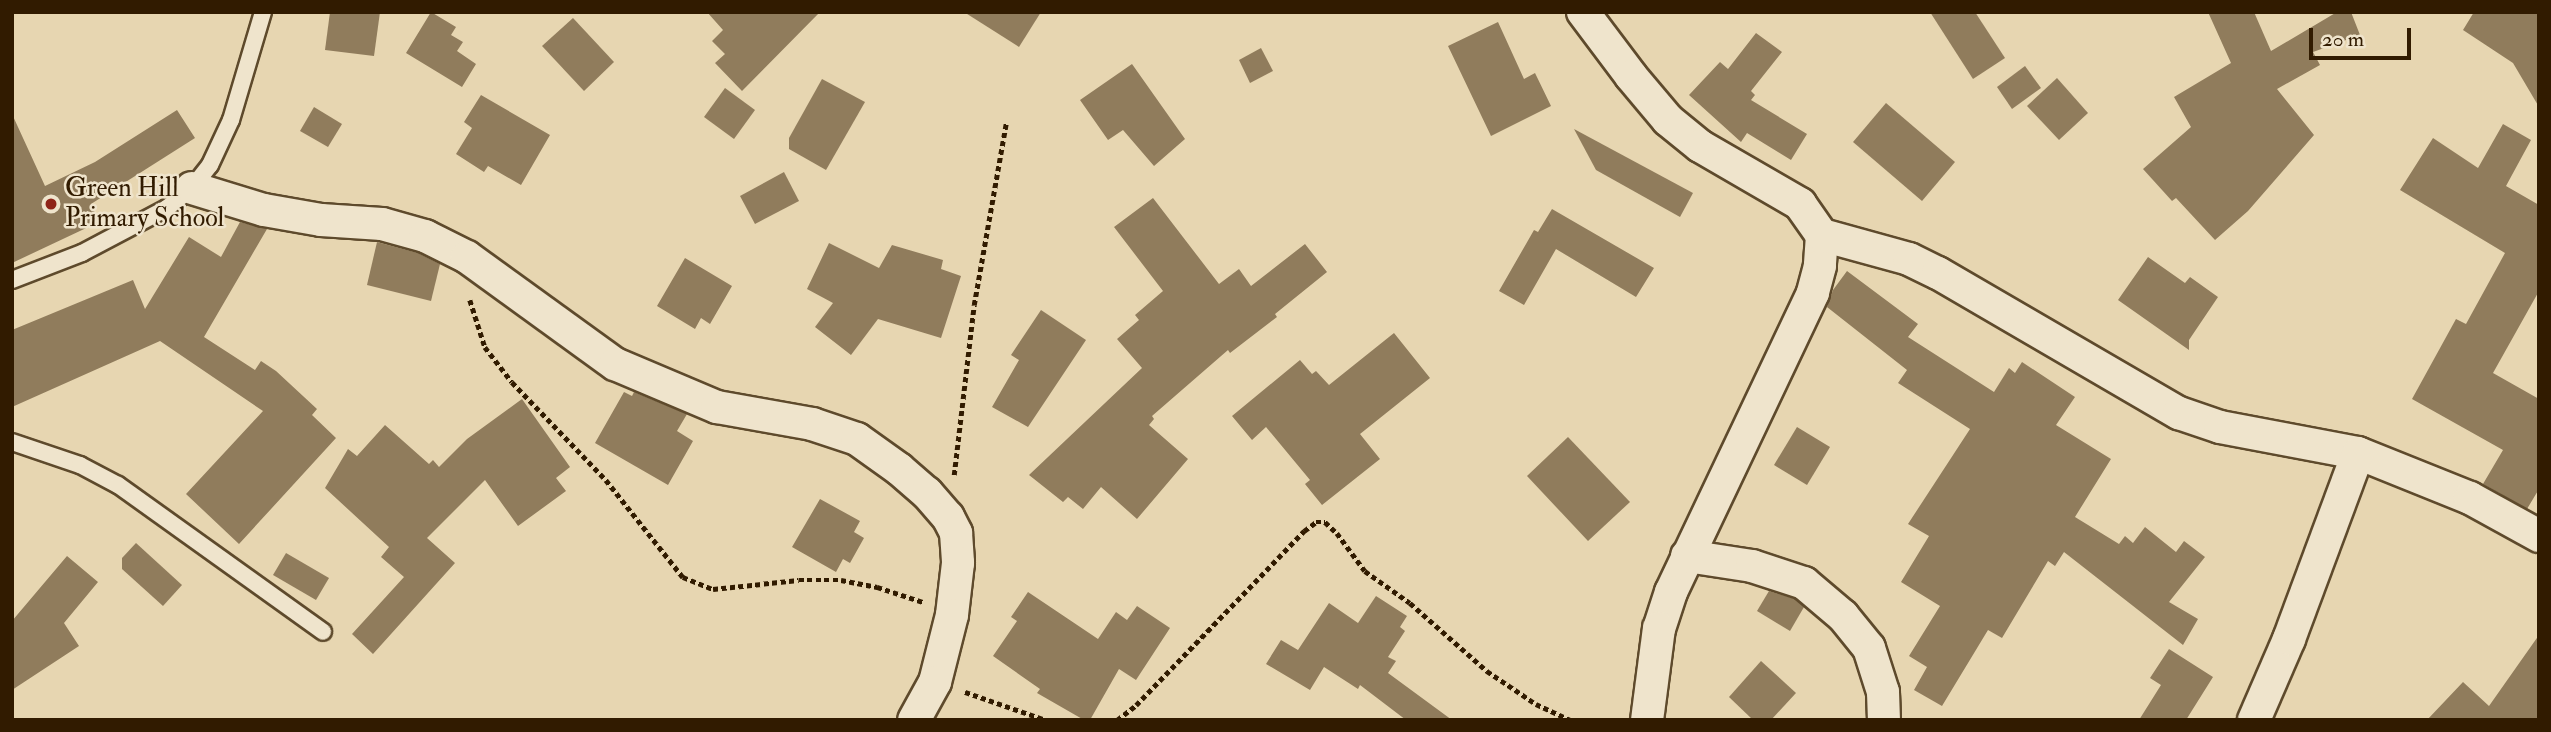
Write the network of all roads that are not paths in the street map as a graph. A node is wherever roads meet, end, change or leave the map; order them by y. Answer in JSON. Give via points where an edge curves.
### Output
{"nodes":[{"id":1,"x":262,"y":12,"type":"edge"},
{"id":2,"x":1583,"y":12,"type":"edge"},
{"id":3,"x":192,"y":188,"type":"junction"},
{"id":4,"x":1822,"y":235,"type":"junction"},
{"id":5,"x":12,"y":280,"type":"edge"},
{"id":6,"x":12,"y":442,"type":"edge"},
{"id":7,"x":2358,"y":453,"type":"junction"},
{"id":8,"x":2539,"y":536,"type":"edge"},
{"id":9,"x":1687,"y":555,"type":"junction"},
{"id":10,"x":323,"y":632,"type":"dead end"},
{"id":11,"x":914,"y":720,"type":"edge"},
{"id":12,"x":1647,"y":720,"type":"edge"},
{"id":13,"x":1884,"y":720,"type":"edge"},
{"id":14,"x":2254,"y":720,"type":"edge"}],
"edges":[{"from":1,"to":3,"type":"lane","via":[[230,120],[210,164]]},
{"from":2,"to":4,"type":"street","via":[[1668,120],[1700,146],[1800,204]]},
{"from":3,"to":5,"type":"lane","via":[[167,208],[82,253]]},
{"from":3,"to":11,"type":"street","via":[[285,214],[382,224],[425,236],[467,257],[615,364],[717,407],[812,424],[856,439],[900,470],[948,517],[956,533],[958,563],[952,615],[935,682]]},
{"from":4,"to":7,"type":"street","via":[[1909,259],[1938,273],[2179,413],[2220,427]]},
{"from":4,"to":9,"type":"street","via":[[1813,293]]},
{"from":6,"to":10,"type":"lane","via":[[80,465],[118,485]]},
{"from":7,"to":8,"type":"street","via":[[2470,498]]},
{"from":7,"to":14,"type":"street"},
{"from":9,"to":12,"type":"street","via":[[1659,628]]},
{"from":9,"to":13,"type":"street","via":[[1752,566],[1804,583],[1843,616],[1869,648],[1883,692]]}]}
